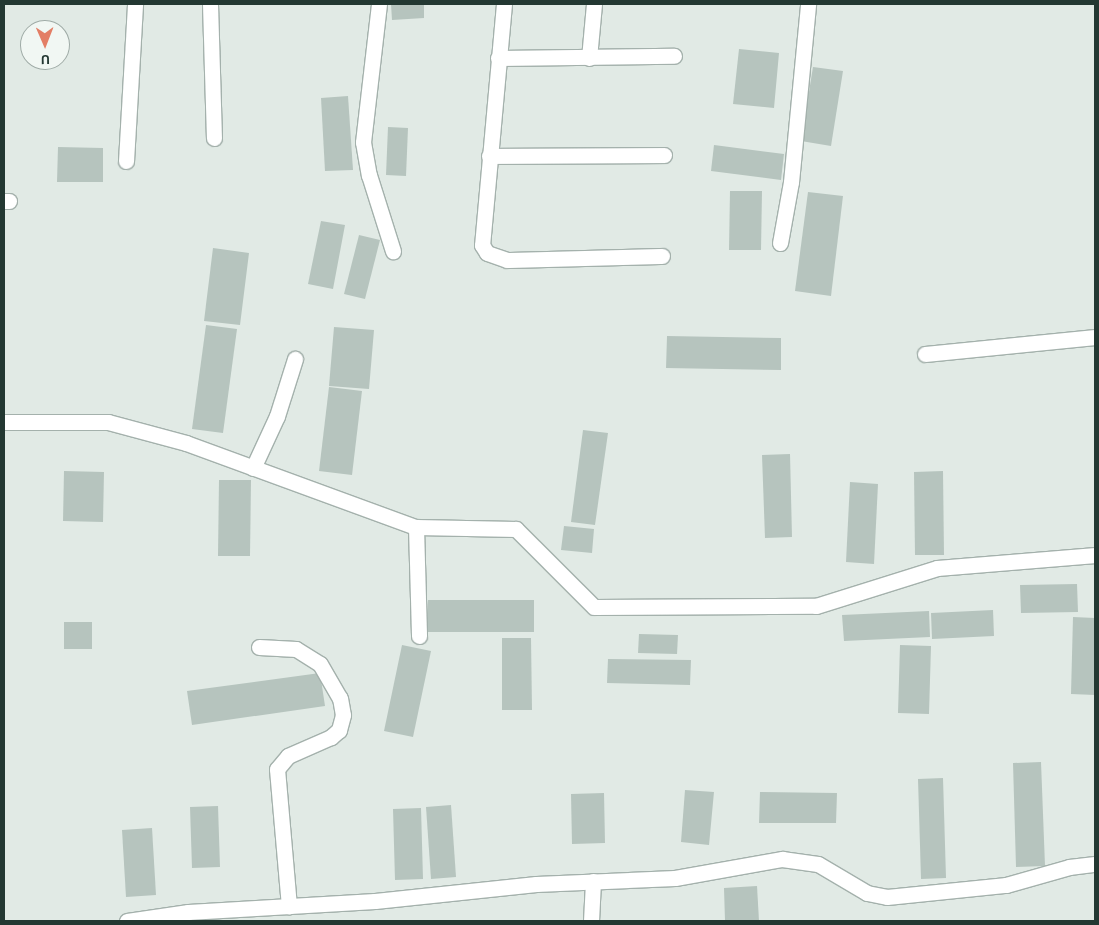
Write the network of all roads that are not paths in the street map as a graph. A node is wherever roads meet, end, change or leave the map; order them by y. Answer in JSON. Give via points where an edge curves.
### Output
{"nodes":[{"id":1,"x":135,"y":4,"type":"edge"},
{"id":2,"x":210,"y":4,"type":"edge"},
{"id":3,"x":379,"y":4,"type":"edge"},
{"id":4,"x":504,"y":4,"type":"edge"},
{"id":5,"x":594,"y":4,"type":"edge"},
{"id":6,"x":808,"y":4,"type":"edge"},
{"id":7,"x":674,"y":56,"type":"dead end"},
{"id":8,"x":498,"y":58,"type":"junction"},
{"id":9,"x":590,"y":58,"type":"junction"},
{"id":10,"x":214,"y":138,"type":"dead end"},
{"id":11,"x":664,"y":155,"type":"dead end"},
{"id":12,"x":489,"y":156,"type":"junction"},
{"id":13,"x":126,"y":161,"type":"dead end"},
{"id":14,"x":780,"y":243,"type":"dead end"},
{"id":15,"x":393,"y":250,"type":"dead end"},
{"id":16,"x":662,"y":256,"type":"dead end"},
{"id":17,"x":1095,"y":337,"type":"edge"},
{"id":18,"x":924,"y":354,"type":"dead end"},
{"id":19,"x":295,"y":359,"type":"dead end"},
{"id":20,"x":4,"y":422,"type":"edge"},
{"id":21,"x":253,"y":468,"type":"junction"},
{"id":22,"x":416,"y":527,"type":"junction"},
{"id":23,"x":1095,"y":555,"type":"edge"},
{"id":24,"x":419,"y":636,"type":"dead end"},
{"id":25,"x":259,"y":647,"type":"dead end"},
{"id":26,"x":1095,"y":864,"type":"edge"},
{"id":27,"x":593,"y":882,"type":"junction"},
{"id":28,"x":288,"y":906,"type":"junction"},
{"id":29,"x":127,"y":921,"type":"edge"},
{"id":30,"x":591,"y":921,"type":"edge"}],
"edges":[{"from":1,"to":13,"type":"street"},
{"from":2,"to":10,"type":"street"},
{"from":3,"to":15,"type":"street","via":[[363,142],[369,175]]},
{"from":4,"to":8,"type":"street"},
{"from":5,"to":9,"type":"street"},
{"from":6,"to":14,"type":"street","via":[[791,182]]},
{"from":7,"to":9,"type":"street"},
{"from":8,"to":9,"type":"street"},
{"from":8,"to":12,"type":"street"},
{"from":11,"to":12,"type":"street"},
{"from":12,"to":16,"type":"street","via":[[481,236],[487,253],[508,260]]},
{"from":17,"to":18,"type":"street"},
{"from":19,"to":21,"type":"street","via":[[277,416]]},
{"from":20,"to":21,"type":"street","via":[[108,422]]},
{"from":21,"to":22,"type":"street"},
{"from":22,"to":23,"type":"street","via":[[516,529],[594,607],[816,606],[937,568]]},
{"from":22,"to":24,"type":"street"},
{"from":25,"to":28,"type":"street","via":[[296,649],[320,664],[340,698],[342,715],[339,730],[332,737],[288,756],[277,769]]},
{"from":26,"to":27,"type":"street","via":[[1069,867],[1006,885],[905,897],[867,893],[818,864],[790,860],[675,878]]},
{"from":27,"to":28,"type":"street"},
{"from":27,"to":30,"type":"street"},
{"from":28,"to":29,"type":"street","via":[[188,912]]}]}
